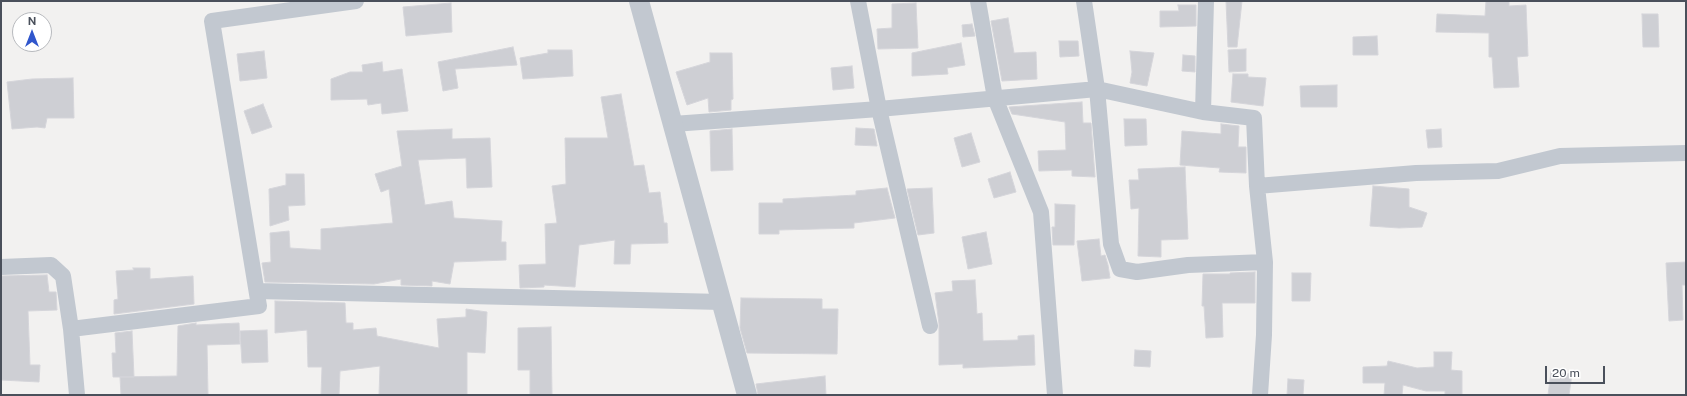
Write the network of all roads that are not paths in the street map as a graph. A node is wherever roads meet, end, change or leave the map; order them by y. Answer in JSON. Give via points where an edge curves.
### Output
{"nodes":[{"id":1,"x":356,"y":1,"type":"edge"},
{"id":2,"x":640,"y":1,"type":"edge"},
{"id":3,"x":858,"y":1,"type":"edge"},
{"id":4,"x":978,"y":1,"type":"edge"},
{"id":5,"x":1084,"y":1,"type":"edge"},
{"id":6,"x":1206,"y":1,"type":"edge"},
{"id":7,"x":1097,"y":89,"type":"junction"},
{"id":8,"x":995,"y":98,"type":"junction"},
{"id":9,"x":879,"y":110,"type":"junction"},
{"id":10,"x":1203,"y":112,"type":"junction"},
{"id":11,"x":673,"y":124,"type":"junction"},
{"id":12,"x":1686,"y":153,"type":"edge"},
{"id":13,"x":1258,"y":186,"type":"junction"},
{"id":14,"x":1265,"y":262,"type":"junction"},
{"id":15,"x":1,"y":267,"type":"edge"},
{"id":16,"x":257,"y":291,"type":"junction"},
{"id":17,"x":722,"y":302,"type":"junction"},
{"id":18,"x":930,"y":326,"type":"dead end"},
{"id":19,"x":71,"y":329,"type":"junction"},
{"id":20,"x":77,"y":395,"type":"edge"},
{"id":21,"x":747,"y":395,"type":"edge"},
{"id":22,"x":1056,"y":395,"type":"edge"},
{"id":23,"x":1260,"y":395,"type":"edge"}],
"edges":[{"from":1,"to":16,"type":"street","via":[[212,21]]},
{"from":2,"to":11,"type":"street"},
{"from":3,"to":9,"type":"street"},
{"from":4,"to":8,"type":"street"},
{"from":5,"to":7,"type":"street"},
{"from":6,"to":10,"type":"street"},
{"from":7,"to":8,"type":"street"},
{"from":7,"to":10,"type":"street"},
{"from":7,"to":14,"type":"street","via":[[1111,244],[1120,269],[1137,272],[1188,265]]},
{"from":8,"to":9,"type":"street"},
{"from":8,"to":22,"type":"street","via":[[1041,212]]},
{"from":9,"to":11,"type":"street"},
{"from":9,"to":18,"type":"street"},
{"from":10,"to":13,"type":"street","via":[[1254,118]]},
{"from":11,"to":17,"type":"street"},
{"from":12,"to":13,"type":"street","via":[[1560,156],[1498,171],[1416,173]]},
{"from":13,"to":14,"type":"street"},
{"from":14,"to":23,"type":"street"},
{"from":15,"to":19,"type":"street","via":[[51,265],[63,276]]},
{"from":16,"to":17,"type":"street"},
{"from":16,"to":19,"type":"street","via":[[260,306]]},
{"from":17,"to":21,"type":"street"},
{"from":19,"to":20,"type":"street"}]}
